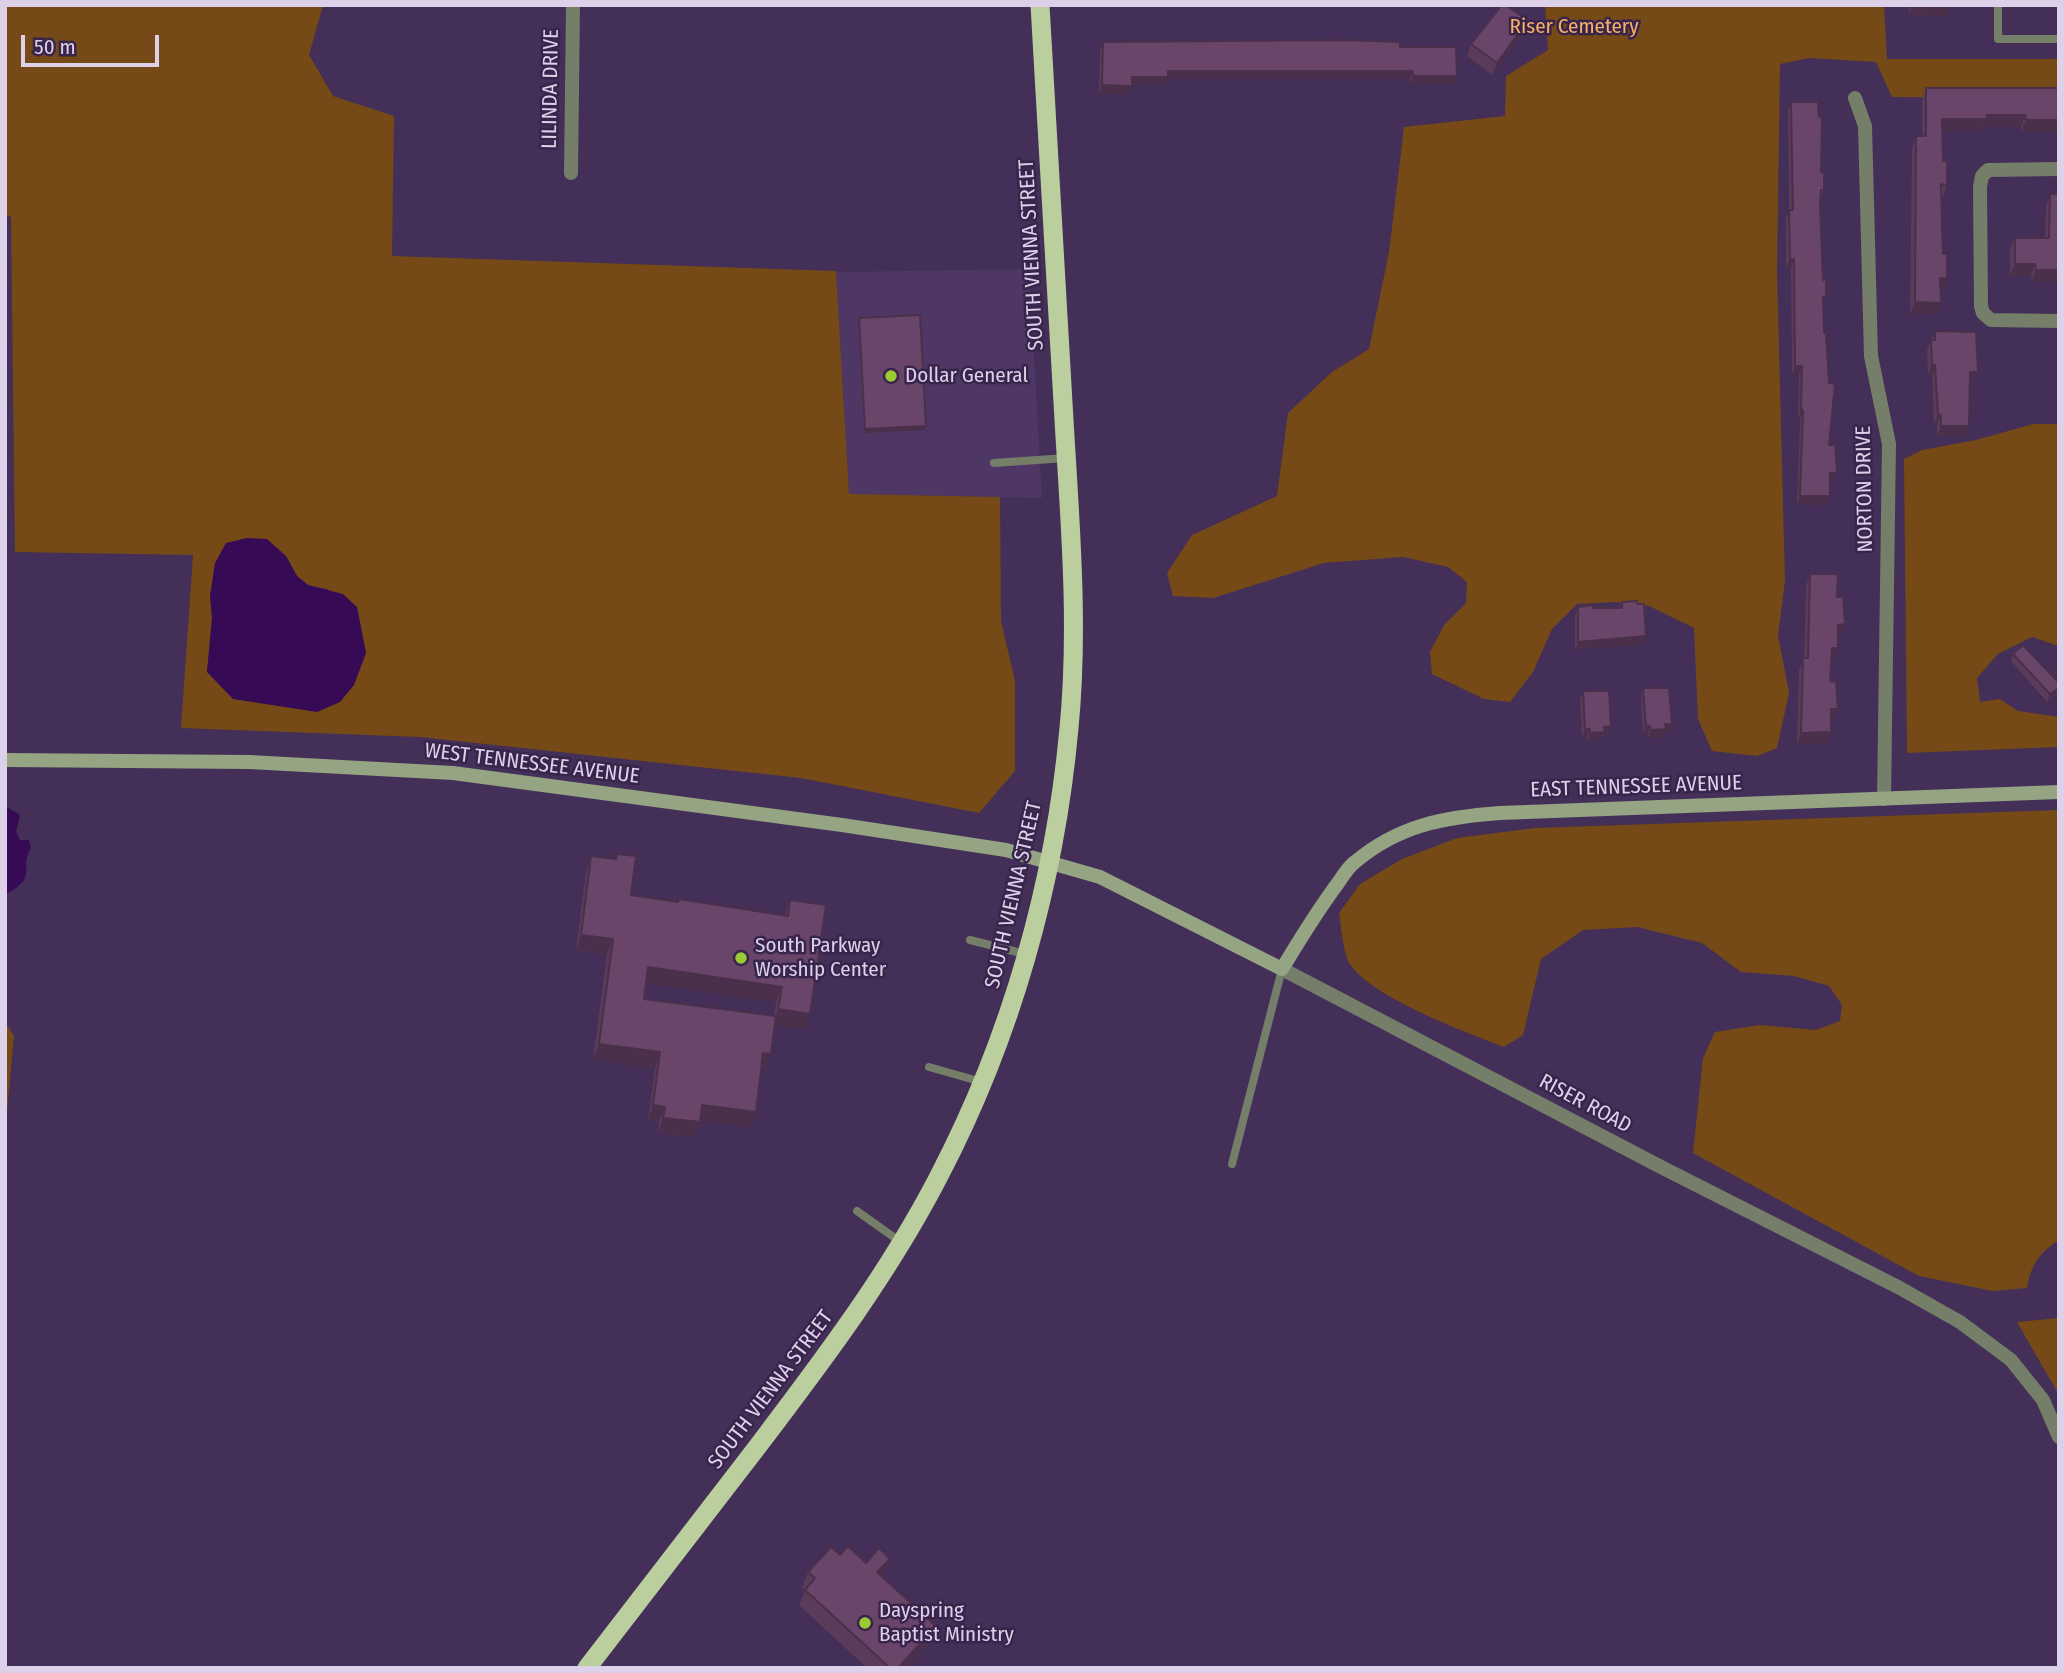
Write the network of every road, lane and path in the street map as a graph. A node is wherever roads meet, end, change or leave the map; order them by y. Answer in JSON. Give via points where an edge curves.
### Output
{"nodes":[{"id":1,"x":573,"y":5,"type":"edge"},
{"id":2,"x":1040,"y":5,"type":"edge"},
{"id":3,"x":1998,"y":5,"type":"edge"},
{"id":4,"x":2059,"y":39,"type":"edge"},
{"id":5,"x":1855,"y":98,"type":"dead end"},
{"id":6,"x":2059,"y":169,"type":"edge"},
{"id":7,"x":571,"y":173,"type":"dead end"},
{"id":8,"x":2059,"y":321,"type":"edge"},
{"id":9,"x":1066,"y":458,"type":"junction"},
{"id":10,"x":995,"y":463,"type":"dead end"},
{"id":11,"x":5,"y":760,"type":"edge"},
{"id":12,"x":2059,"y":792,"type":"edge"},
{"id":13,"x":1884,"y":799,"type":"junction"},
{"id":14,"x":1049,"y":862,"type":"junction"},
{"id":15,"x":970,"y":940,"type":"dead end"},
{"id":16,"x":1027,"y":955,"type":"junction"},
{"id":17,"x":1283,"y":969,"type":"junction"},
{"id":18,"x":929,"y":1067,"type":"dead end"},
{"id":19,"x":982,"y":1082,"type":"junction"},
{"id":20,"x":1232,"y":1164,"type":"dead end"},
{"id":21,"x":857,"y":1211,"type":"dead end"},
{"id":22,"x":902,"y":1242,"type":"junction"},
{"id":23,"x":2059,"y":1437,"type":"edge"},
{"id":24,"x":587,"y":1668,"type":"edge"}],
"edges":[{"from":1,"to":7,"type":"street","name":"LILINDA DRIVE"},
{"from":2,"to":9,"type":"highway","name":"SOUTH VIENNA STREET"},
{"from":3,"to":4,"type":"lane","via":[[1998,39]]},
{"from":5,"to":13,"type":"street","name":"NORTON DRIVE","via":[[1865,126],[1871,356],[1889,444]]},
{"from":6,"to":8,"type":"street","via":[[1988,170],[1981,181],[1980,213],[1983,313],[1992,320]]},
{"from":9,"to":10,"type":"lane"},
{"from":9,"to":14,"type":"highway","name":"SOUTH VIENNA STREET","via":[[1073,682],[1059,815]]},
{"from":11,"to":14,"type":"main road","name":"WEST TENNESSEE AVENUE","via":[[249,762],[453,773],[869,829],[1006,850]]},
{"from":12,"to":13,"type":"main road","name":"EAST TENNESSEE AVENUE"},
{"from":13,"to":17,"type":"main road","name":"EAST TENNESSEE AVENUE","via":[[1500,813],[1454,816],[1419,825],[1353,863]]},
{"from":14,"to":16,"type":"highway","name":"SOUTH VIENNA STREET"},
{"from":14,"to":17,"type":"main road","name":"RISER ROAD","via":[[1100,877]]},
{"from":15,"to":16,"type":"lane"},
{"from":16,"to":19,"type":"highway","name":"SOUTH VIENNA STREET"},
{"from":17,"to":20,"type":"lane"},
{"from":17,"to":23,"type":"street","name":"RISER ROAD","via":[[1960,1322],[2011,1360],[2043,1400]]},
{"from":18,"to":19,"type":"lane"},
{"from":19,"to":22,"type":"highway","name":"SOUTH VIENNA STREET","via":[[939,1177]]},
{"from":21,"to":22,"type":"lane"},
{"from":22,"to":24,"type":"highway","name":"SOUTH VIENNA STREET","via":[[830,1352]]}]}
